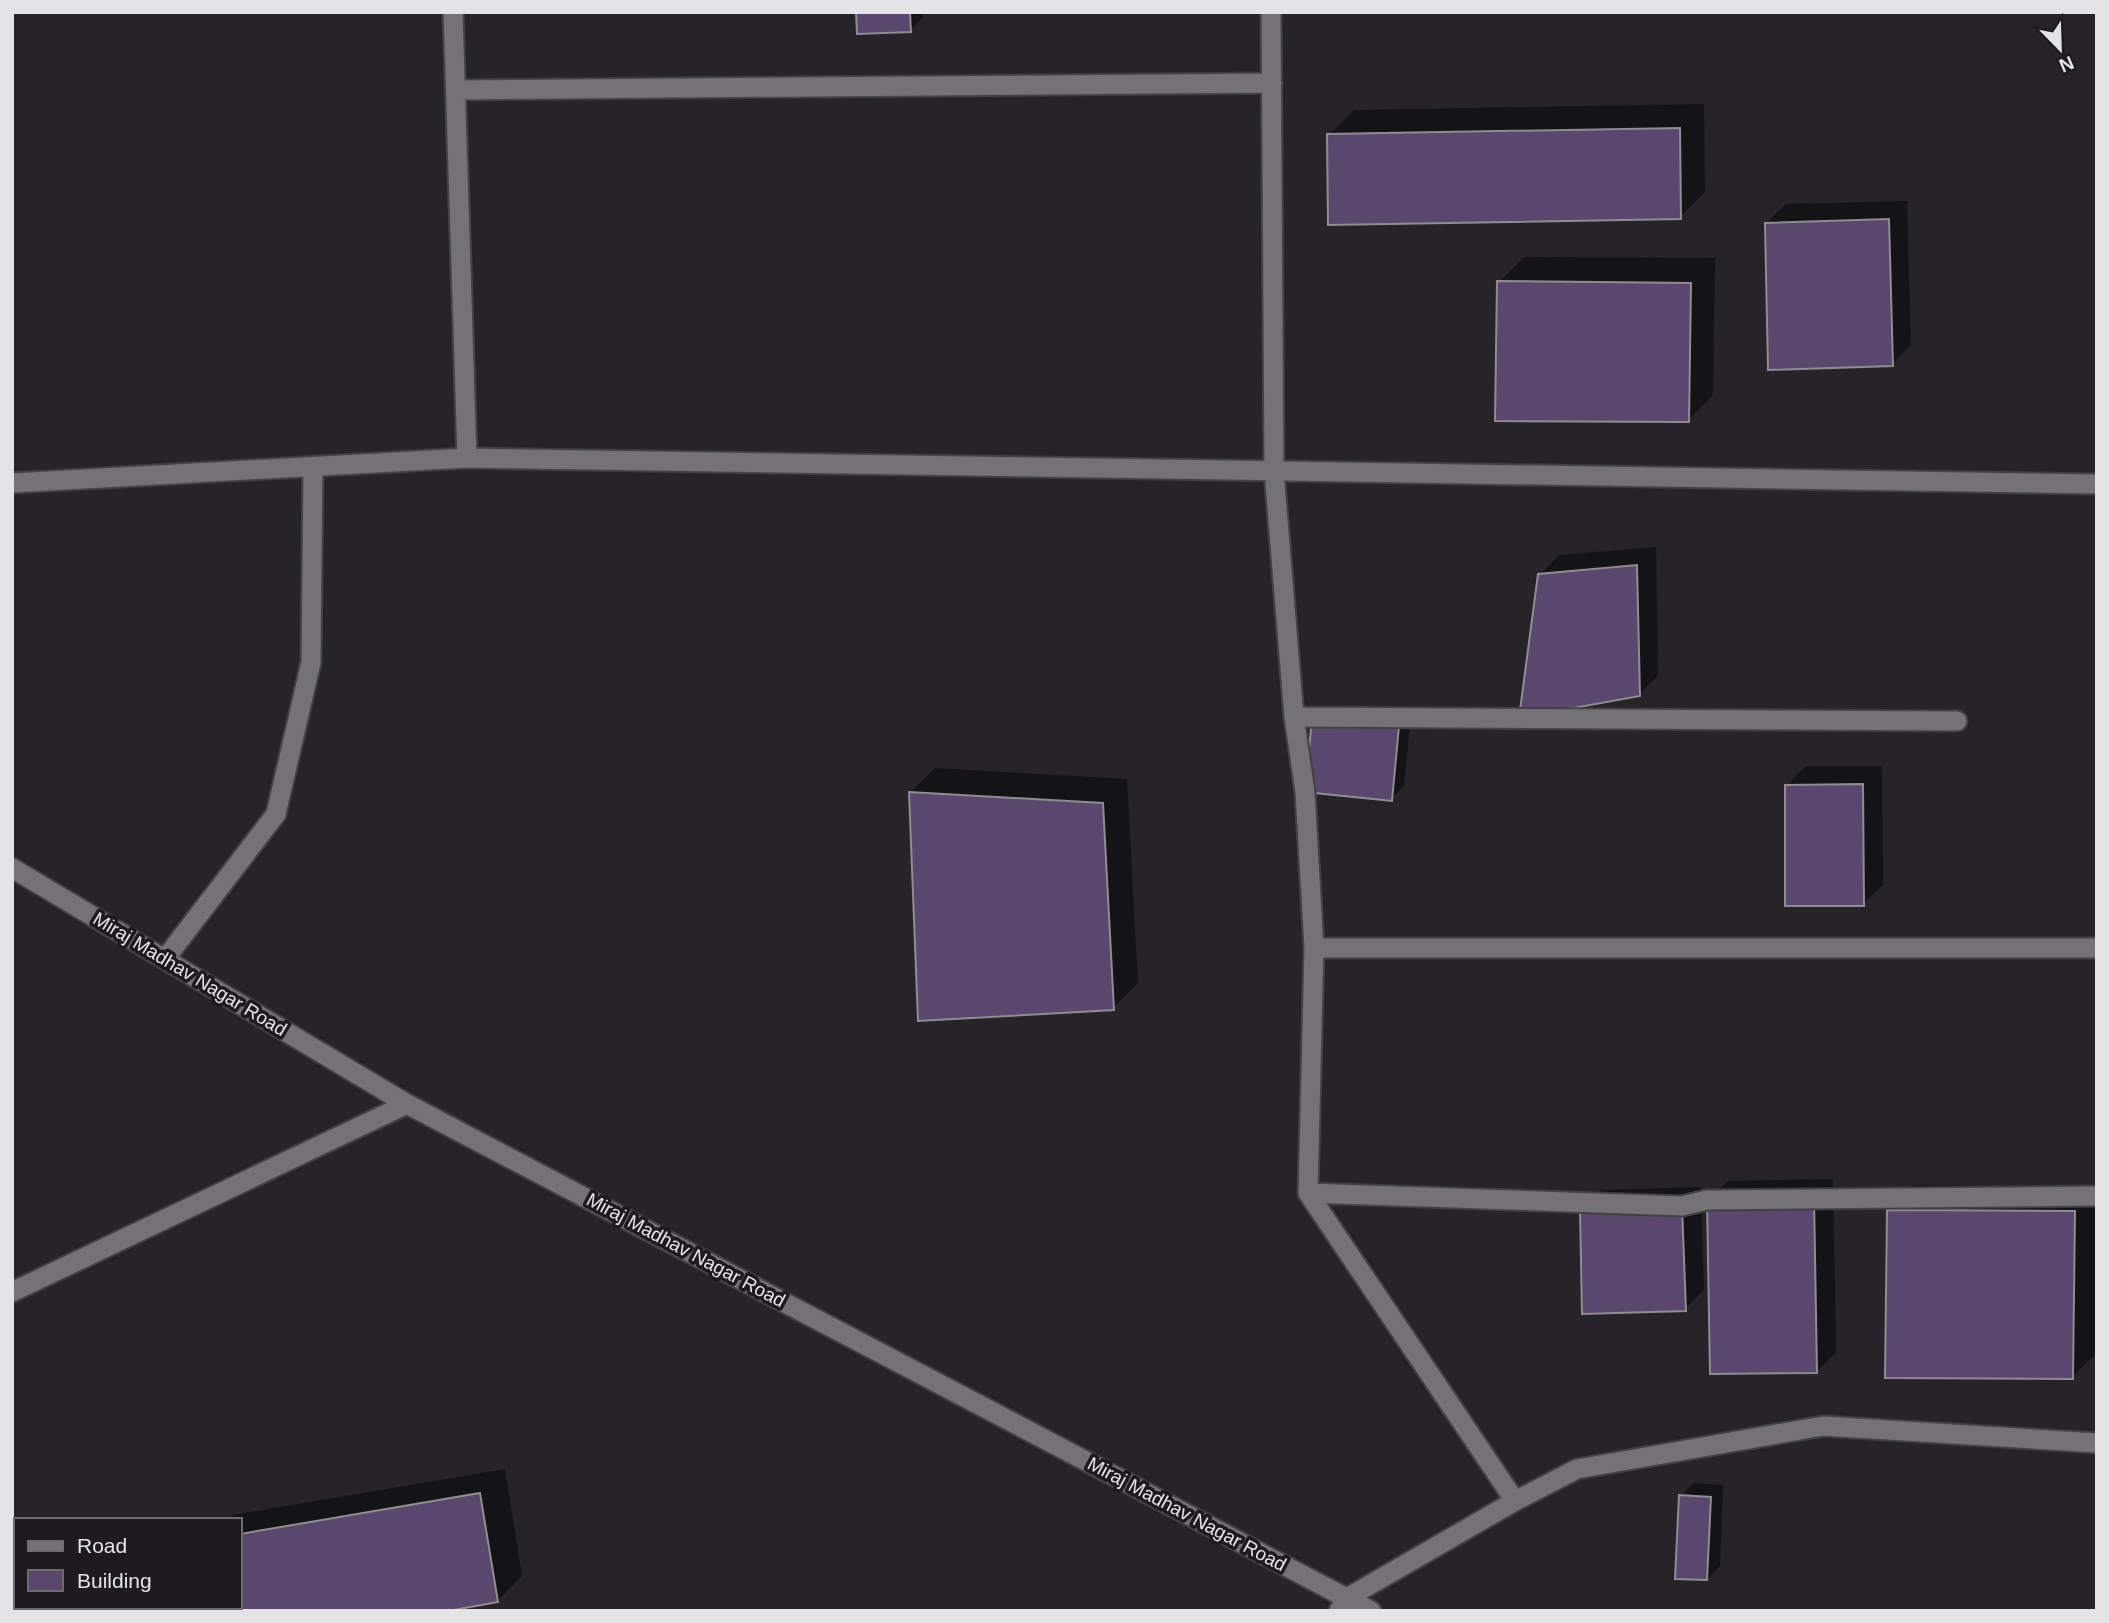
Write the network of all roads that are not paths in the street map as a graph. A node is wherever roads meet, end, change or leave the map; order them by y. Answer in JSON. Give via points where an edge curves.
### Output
{"nodes":[{"id":1,"x":453,"y":12,"type":"edge"},
{"id":2,"x":1271,"y":12,"type":"edge"},
{"id":3,"x":1272,"y":83,"type":"junction"},
{"id":4,"x":456,"y":90,"type":"junction"},
{"id":5,"x":467,"y":458,"type":"junction"},
{"id":6,"x":313,"y":467,"type":"junction"},
{"id":7,"x":1274,"y":471,"type":"junction"},
{"id":8,"x":12,"y":483,"type":"edge"},
{"id":9,"x":2097,"y":484,"type":"edge"},
{"id":10,"x":1294,"y":717,"type":"junction"},
{"id":11,"x":1957,"y":721,"type":"dead end"},
{"id":12,"x":12,"y":868,"type":"edge"},
{"id":13,"x":1314,"y":948,"type":"junction"},
{"id":14,"x":2097,"y":948,"type":"edge"},
{"id":15,"x":165,"y":959,"type":"junction"},
{"id":16,"x":407,"y":1104,"type":"junction"},
{"id":17,"x":1308,"y":1193,"type":"junction"},
{"id":18,"x":2097,"y":1196,"type":"edge"},
{"id":19,"x":12,"y":1292,"type":"edge"},
{"id":20,"x":2097,"y":1443,"type":"edge"},
{"id":21,"x":1515,"y":1501,"type":"junction"},
{"id":22,"x":1343,"y":1604,"type":"edge"},
{"id":23,"x":1371,"y":1611,"type":"edge"}],
"edges":[{"from":1,"to":4,"type":"street"},
{"from":2,"to":3,"type":"street"},
{"from":3,"to":4,"type":"street"},
{"from":3,"to":7,"type":"street"},
{"from":4,"to":5,"type":"street"},
{"from":5,"to":6,"type":"street"},
{"from":5,"to":7,"type":"street"},
{"from":6,"to":8,"type":"street"},
{"from":6,"to":15,"type":"street","via":[[311,662],[276,814]]},
{"from":7,"to":9,"type":"street"},
{"from":7,"to":10,"type":"street"},
{"from":10,"to":11,"type":"street"},
{"from":10,"to":13,"type":"street","via":[[1305,792]]},
{"from":12,"to":15,"type":"street","name":"Miraj Madhav Nagar Road"},
{"from":13,"to":14,"type":"street"},
{"from":13,"to":17,"type":"street"},
{"from":15,"to":16,"type":"street","name":"Miraj Madhav Nagar Road"},
{"from":16,"to":19,"type":"street"},
{"from":16,"to":22,"type":"street","name":"Miraj Madhav Nagar Road"},
{"from":17,"to":18,"type":"street","via":[[1682,1206],[1707,1200]]},
{"from":17,"to":21,"type":"street"},
{"from":20,"to":21,"type":"street","via":[[1822,1426],[1577,1468]]},
{"from":21,"to":22,"type":"street"},
{"from":22,"to":23,"type":"street","name":"Miraj Madhav Nagar Road"}]}
